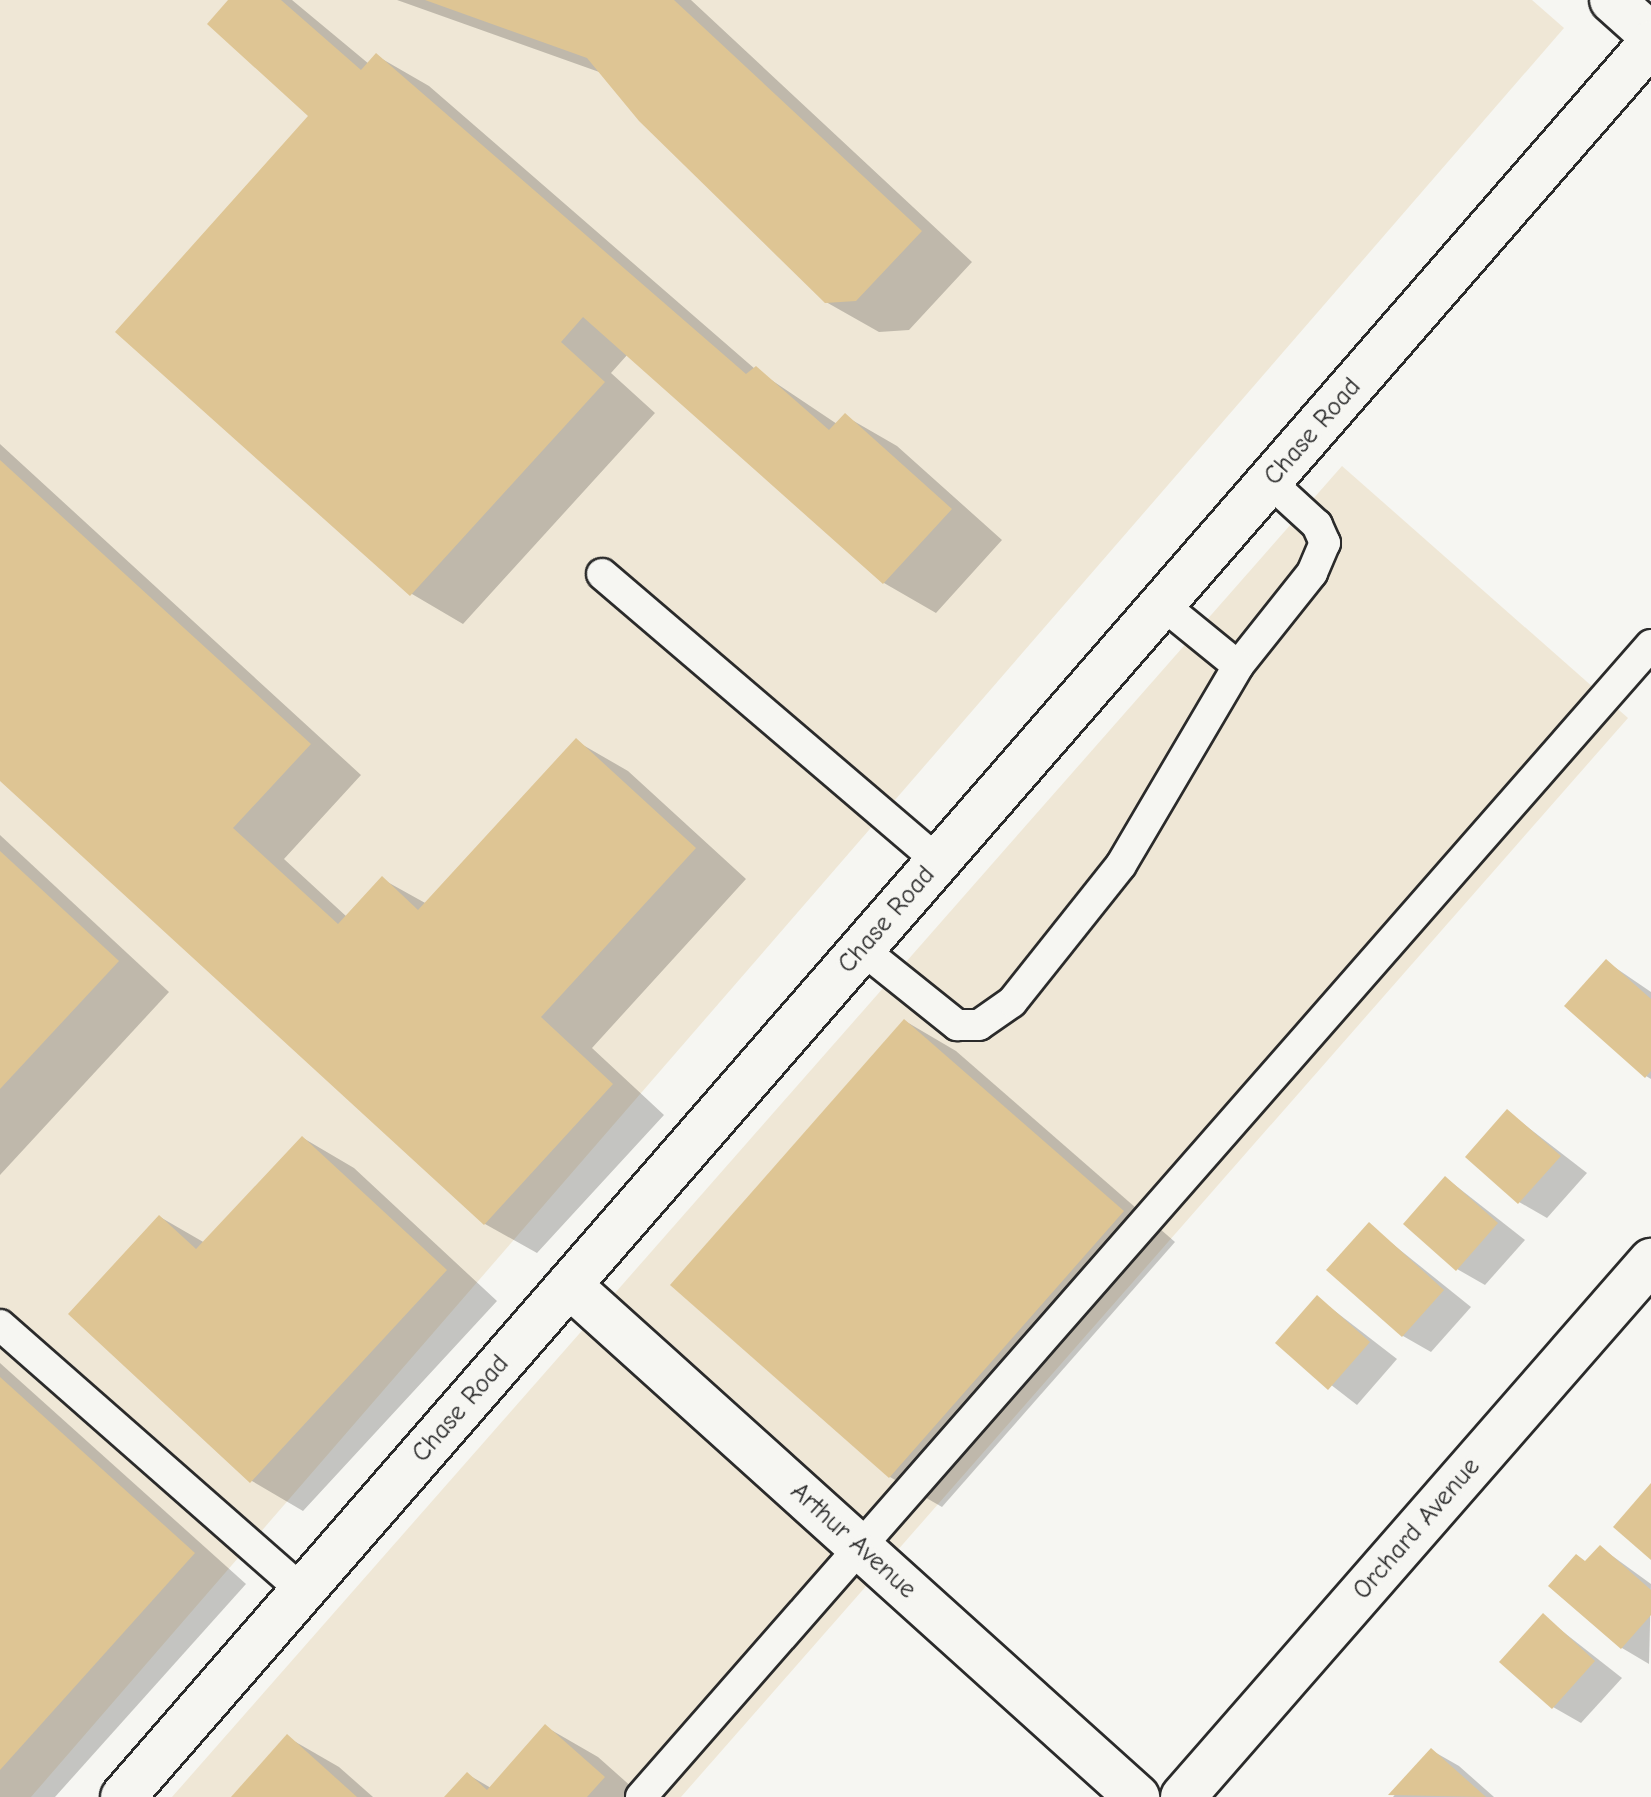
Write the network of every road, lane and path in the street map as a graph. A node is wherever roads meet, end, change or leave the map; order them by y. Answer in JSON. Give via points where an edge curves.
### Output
{"nodes":[{"id":1,"x":1612,"y":0,"type":"edge"},
{"id":2,"x":1651,"y":35,"type":"edge"},
{"id":3,"x":1651,"y":43,"type":"edge"},
{"id":4,"x":1269,"y":481,"type":"junction"},
{"id":5,"x":602,"y":574,"type":"dead end"},
{"id":6,"x":1162,"y":604,"type":"junction"},
{"id":7,"x":1651,"y":645,"type":"edge"},
{"id":8,"x":1238,"y":666,"type":"junction"},
{"id":9,"x":938,"y":861,"type":"junction"},
{"id":10,"x":862,"y":949,"type":"junction"},
{"id":11,"x":1651,"y":1261,"type":"edge"},
{"id":12,"x":569,"y":1285,"type":"junction"},
{"id":13,"x":0,"y":1325,"type":"edge"},
{"id":14,"x":861,"y":1549,"type":"junction"},
{"id":15,"x":303,"y":1591,"type":"junction"},
{"id":16,"x":123,"y":1797,"type":"edge"},
{"id":17,"x":641,"y":1797,"type":"edge"},
{"id":18,"x":1137,"y":1797,"type":"edge"},
{"id":19,"x":1183,"y":1797,"type":"edge"}],
"edges":[{"from":1,"to":2,"type":"street"},
{"from":3,"to":4,"type":"street","name":"Chase Road"},
{"from":4,"to":6,"type":"street","name":"Chase Road"},
{"from":4,"to":8,"type":"lane","via":[[1317,525],[1325,543],[1312,573]]},
{"from":5,"to":9,"type":"lane"},
{"from":6,"to":8,"type":"lane"},
{"from":6,"to":9,"type":"street","name":"Chase Road"},
{"from":7,"to":14,"type":"lane"},
{"from":8,"to":10,"type":"lane","via":[[1121,865],[1012,1002],[979,1025],[957,1025]]},
{"from":9,"to":10,"type":"street","name":"Chase Road"},
{"from":10,"to":12,"type":"street","name":"Chase Road"},
{"from":11,"to":19,"type":"street","name":"Orchard Avenue"},
{"from":12,"to":14,"type":"street","name":"Arthur Avenue"},
{"from":12,"to":15,"type":"street","name":"Chase Road"},
{"from":13,"to":15,"type":"lane"},
{"from":14,"to":17,"type":"lane"},
{"from":14,"to":18,"type":"street","name":"Arthur Avenue"},
{"from":15,"to":16,"type":"street","name":"Chase Road"}]}
